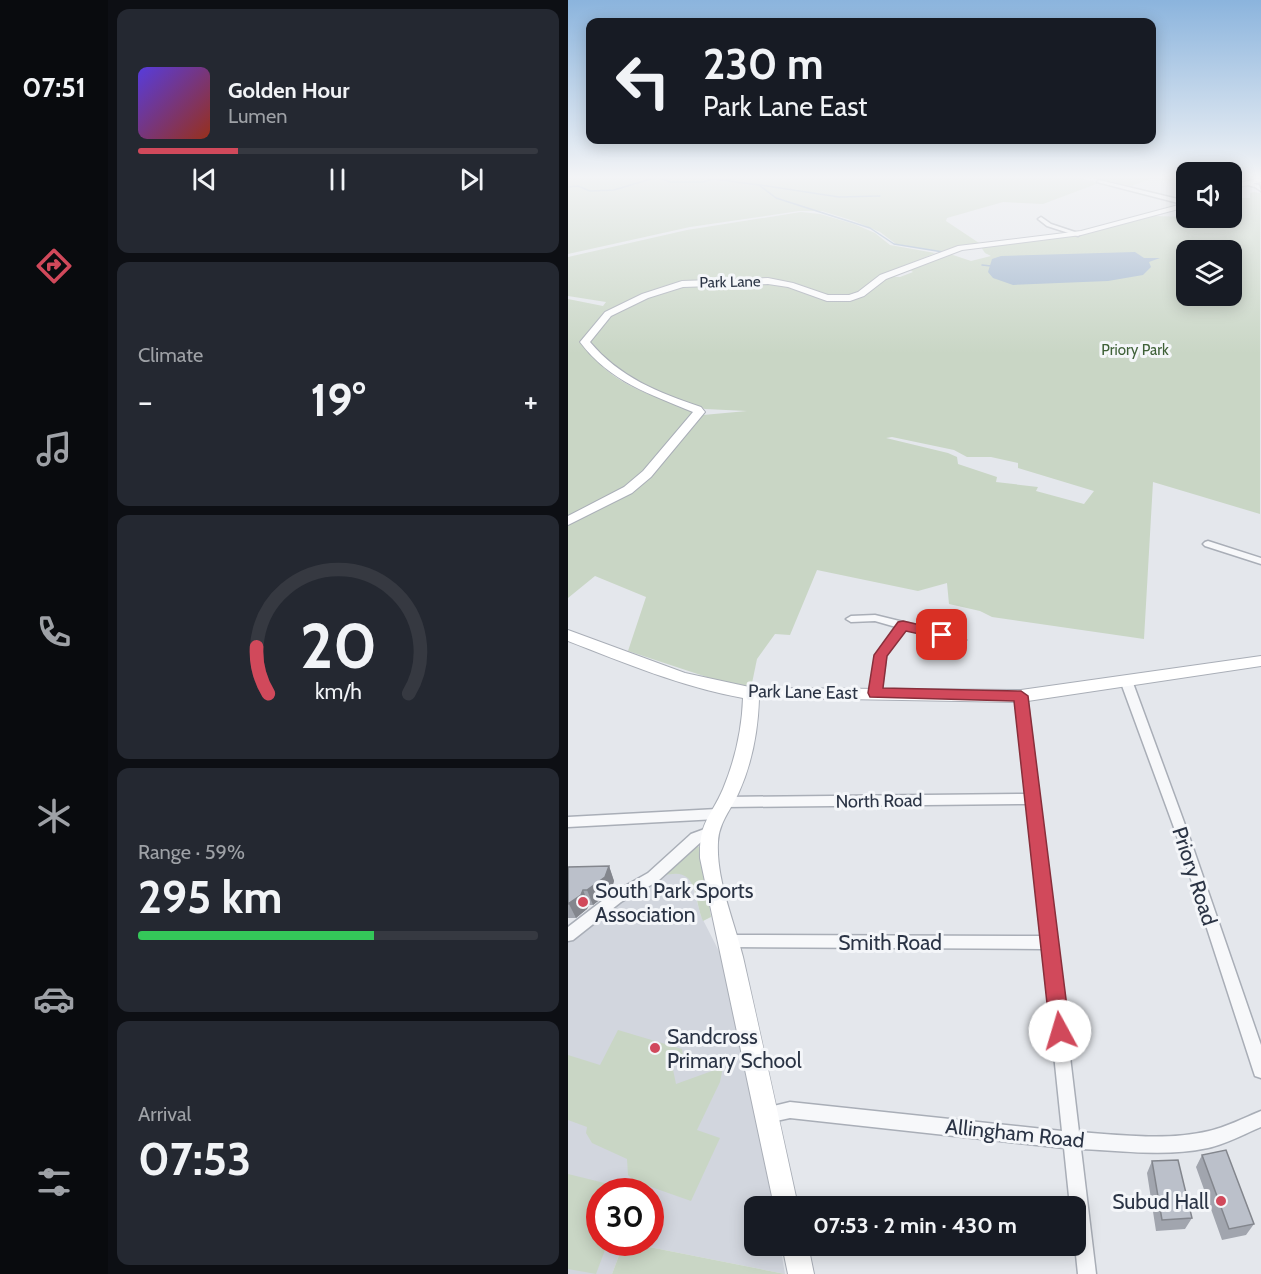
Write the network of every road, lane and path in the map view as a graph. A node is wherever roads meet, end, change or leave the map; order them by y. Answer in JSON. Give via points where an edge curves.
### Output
{"nodes":[{"id":1,"x":1066,"y":235,"type":"edge"},
{"id":2,"x":568,"y":521,"type":"edge"},
{"id":3,"x":1208,"y":544,"type":"dead end"},
{"id":4,"x":1261,"y":561,"type":"edge"},
{"id":5,"x":851,"y":619,"type":"dead end"},
{"id":6,"x":903,"y":625,"type":"junction"},
{"id":7,"x":568,"y":635,"type":"edge"},
{"id":8,"x":961,"y":640,"type":"dead end"},
{"id":9,"x":1261,"y":661,"type":"edge"},
{"id":10,"x":1127,"y":682,"type":"junction"},
{"id":11,"x":875,"y":693,"type":"junction"},
{"id":12,"x":751,"y":694,"type":"junction"},
{"id":13,"x":1021,"y":696,"type":"junction"},
{"id":14,"x":1033,"y":799,"type":"junction"},
{"id":15,"x":717,"y":816,"type":"junction"},
{"id":16,"x":568,"y":822,"type":"edge"},
{"id":17,"x":568,"y":935,"type":"edge"},
{"id":18,"x":729,"y":941,"type":"junction"},
{"id":19,"x":1050,"y":943,"type":"junction"},
{"id":20,"x":1261,"y":1070,"type":"edge"},
{"id":21,"x":767,"y":1115,"type":"junction"},
{"id":22,"x":1261,"y":1119,"type":"edge"},
{"id":23,"x":1071,"y":1140,"type":"junction"},
{"id":24,"x":784,"y":1196,"type":"edge"},
{"id":25,"x":797,"y":1256,"type":"edge"},
{"id":26,"x":801,"y":1274,"type":"edge"},
{"id":27,"x":1087,"y":1274,"type":"edge"}],
"edges":[{"from":1,"to":2,"type":"street","name":"Park Lane","via":[[961,248],[883,277],[850,298],[827,297],[781,283],[698,282],[665,289],[608,314],[585,342],[597,359],[645,391],[699,412],[641,480]]},
{"from":3,"to":4,"type":"street"},
{"from":5,"to":6,"type":"street","via":[[874,618]]},
{"from":6,"to":8,"type":"street"},
{"from":6,"to":11,"type":"street","via":[[881,655]]},
{"from":7,"to":12,"type":"street","name":"Park Lane East","via":[[647,665]]},
{"from":9,"to":10,"type":"street","name":"Park Lane East"},
{"from":10,"to":13,"type":"street","name":"Park Lane East"},
{"from":10,"to":20,"type":"street","name":"Priory Road"},
{"from":11,"to":12,"type":"street","name":"Park Lane East"},
{"from":11,"to":13,"type":"street","name":"Park Lane East"},
{"from":12,"to":15,"type":"street","via":[[741,764]]},
{"from":13,"to":14,"type":"street"},
{"from":14,"to":15,"type":"street","name":"North Road"},
{"from":14,"to":19,"type":"street"},
{"from":15,"to":16,"type":"street","name":"North Road"},
{"from":15,"to":17,"type":"street","via":[[653,877],[616,898]]},
{"from":15,"to":18,"type":"street","via":[[713,879]]},
{"from":18,"to":19,"type":"street","name":"Smith Road"},
{"from":18,"to":21,"type":"street"},
{"from":19,"to":23,"type":"street"},
{"from":21,"to":23,"type":"street","name":"Allingham Road","via":[[790,1110]]},
{"from":21,"to":24,"type":"street"},
{"from":22,"to":23,"type":"street","name":"Allingham Road","via":[[1210,1139],[1184,1143]]},
{"from":23,"to":27,"type":"street"},
{"from":25,"to":26,"type":"street"}]}
